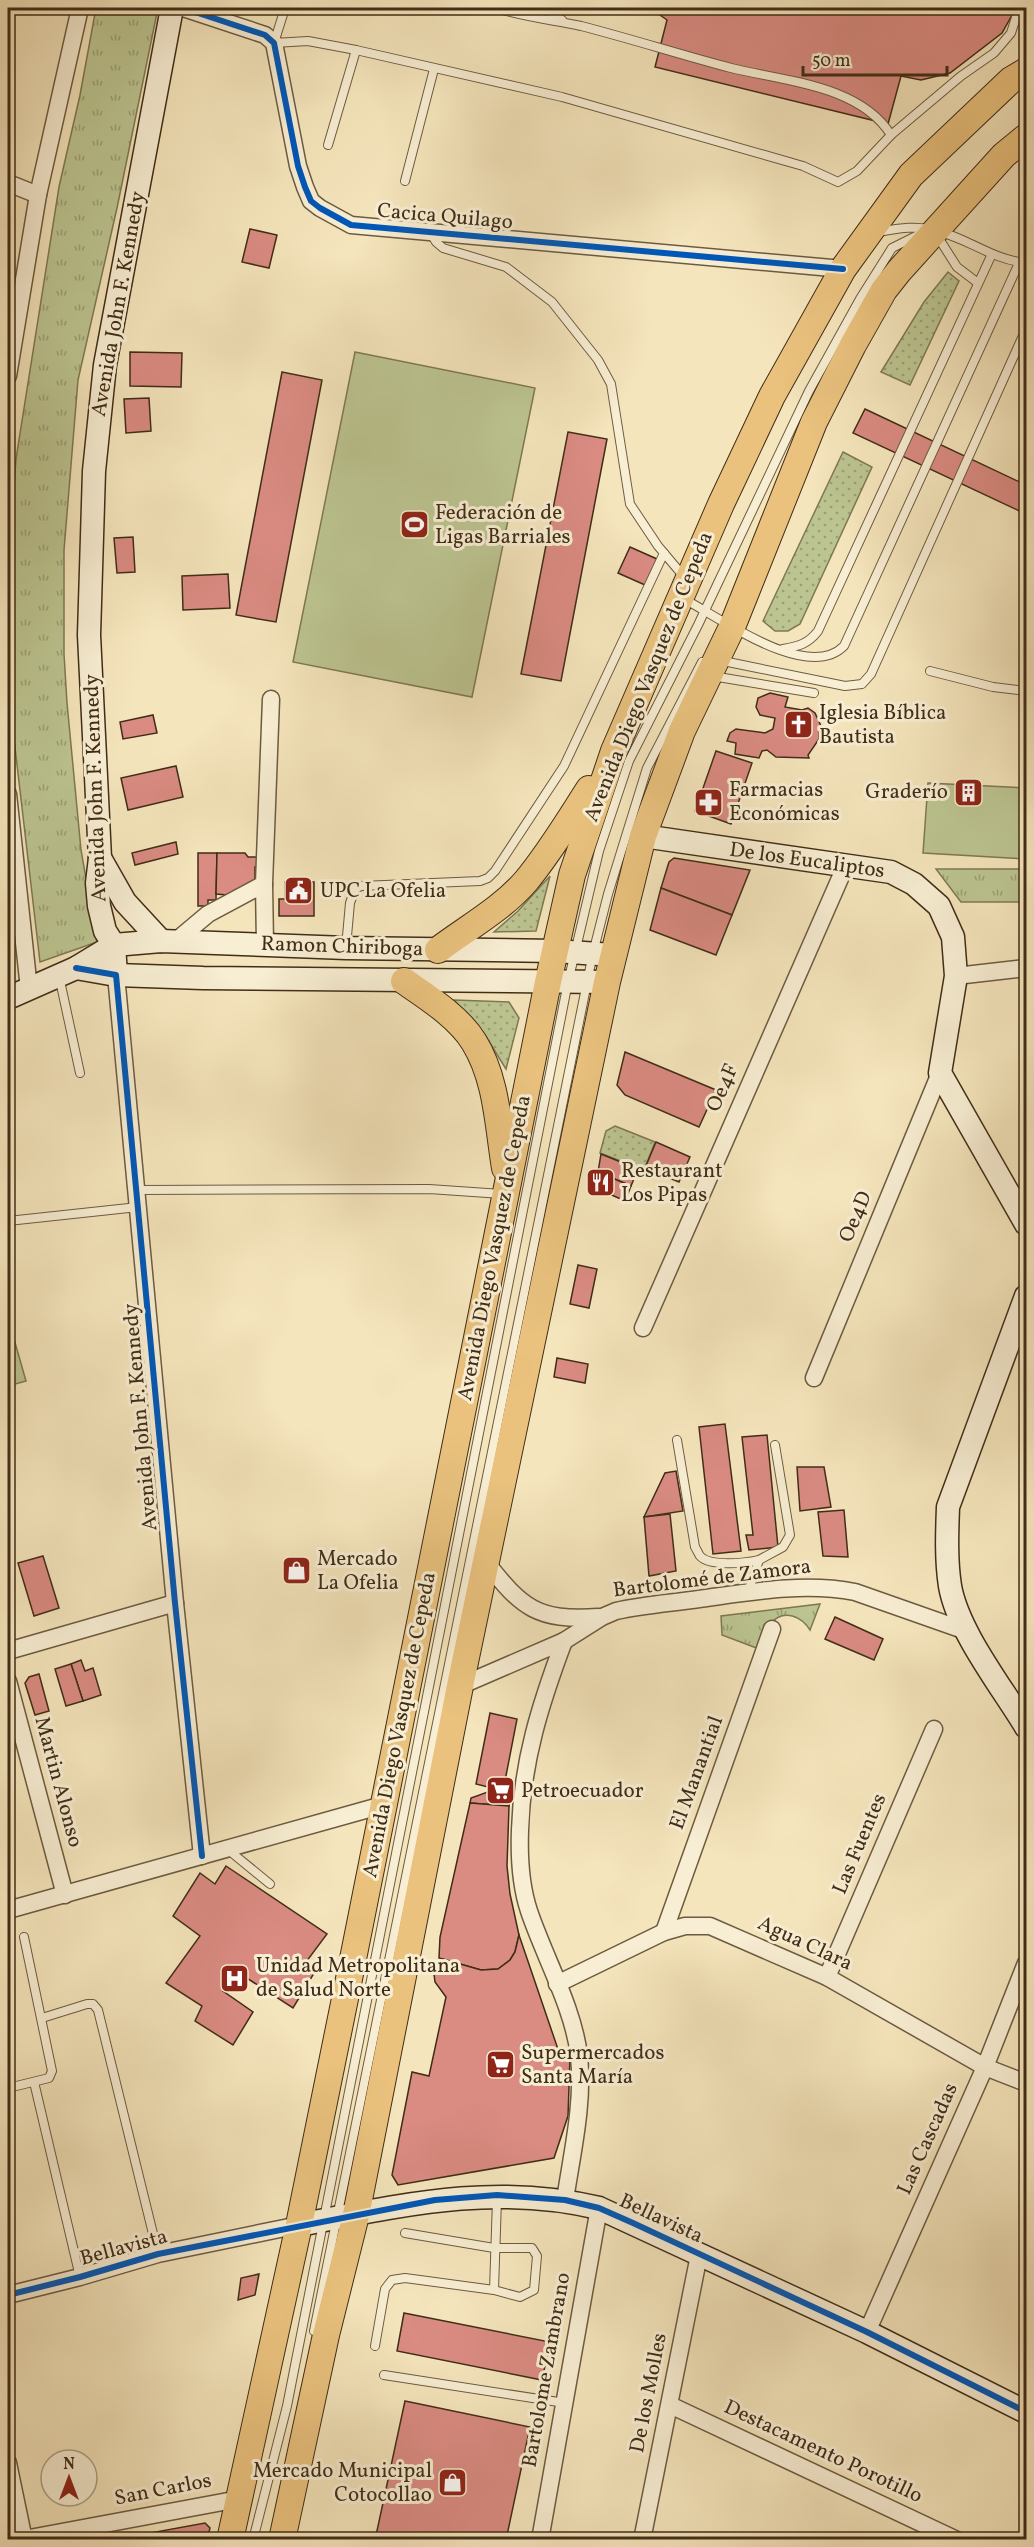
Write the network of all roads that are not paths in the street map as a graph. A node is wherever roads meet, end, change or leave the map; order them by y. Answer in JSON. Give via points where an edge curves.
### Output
{"nodes":[{"id":1,"x":80,"y":8,"type":"edge"},
{"id":2,"x":172,"y":8,"type":"edge"},
{"id":3,"x":183,"y":8,"type":"edge"},
{"id":4,"x":285,"y":8,"type":"edge"},
{"id":5,"x":496,"y":8,"type":"edge"},
{"id":6,"x":543,"y":8,"type":"edge"},
{"id":7,"x":1019,"y":8,"type":"edge"},
{"id":8,"x":571,"y":25,"type":"junction"},
{"id":9,"x":274,"y":43,"type":"junction"},
{"id":10,"x":356,"y":50,"type":"junction"},
{"id":11,"x":434,"y":69,"type":"junction"},
{"id":12,"x":1026,"y":71,"type":"edge"},
{"id":13,"x":891,"y":135,"type":"junction"},
{"id":14,"x":1026,"y":137,"type":"edge"},
{"id":15,"x":328,"y":145,"type":"dead end"},
{"id":16,"x":405,"y":181,"type":"dead end"},
{"id":17,"x":8,"y":183,"type":"edge"},
{"id":18,"x":38,"y":195,"type":"junction"},
{"id":19,"x":934,"y":230,"type":"junction"},
{"id":20,"x":430,"y":232,"type":"junction"},
{"id":21,"x":867,"y":233,"type":"junction"},
{"id":22,"x":991,"y":256,"type":"junction"},
{"id":23,"x":1023,"y":263,"type":"edge"},
{"id":24,"x":843,"y":268,"type":"junction"},
{"id":25,"x":978,"y":283,"type":"junction"},
{"id":26,"x":1026,"y":329,"type":"edge"},
{"id":27,"x":8,"y":376,"type":"edge"},
{"id":28,"x":664,"y":553,"type":"junction"},
{"id":29,"x":684,"y":589,"type":"junction"},
{"id":30,"x":705,"y":610,"type":"junction"},
{"id":31,"x":732,"y":627,"type":"junction"},
{"id":32,"x":776,"y":650,"type":"junction"},
{"id":33,"x":713,"y":668,"type":"junction"},
{"id":34,"x":930,"y":670,"type":"dead end"},
{"id":35,"x":1026,"y":691,"type":"edge"},
{"id":36,"x":814,"y":693,"type":"dead end"},
{"id":37,"x":271,"y":699,"type":"dead end"},
{"id":38,"x":614,"y":751,"type":"junction"},
{"id":39,"x":8,"y":794,"type":"edge"},
{"id":40,"x":643,"y":836,"type":"junction"},
{"id":41,"x":100,"y":858,"type":"junction"},
{"id":42,"x":845,"y":867,"type":"junction"},
{"id":43,"x":264,"y":884,"type":"junction"},
{"id":44,"x":169,"y":941,"type":"junction"},
{"id":45,"x":265,"y":944,"type":"junction"},
{"id":46,"x":114,"y":945,"type":"junction"},
{"id":47,"x":346,"y":948,"type":"junction"},
{"id":48,"x":438,"y":950,"type":"junction"},
{"id":49,"x":584,"y":953,"type":"junction"},
{"id":50,"x":1026,"y":968,"type":"edge"},
{"id":51,"x":68,"y":972,"type":"junction"},
{"id":52,"x":116,"y":975,"type":"junction"},
{"id":53,"x":956,"y":976,"type":"junction"},
{"id":54,"x":404,"y":981,"type":"junction"},
{"id":55,"x":577,"y":982,"type":"junction"},
{"id":56,"x":29,"y":989,"type":"junction"},
{"id":57,"x":8,"y":998,"type":"edge"},
{"id":58,"x":80,"y":1073,"type":"dead end"},
{"id":59,"x":940,"y":1073,"type":"junction"},
{"id":60,"x":507,"y":1189,"type":"junction"},
{"id":61,"x":136,"y":1190,"type":"junction"},
{"id":62,"x":138,"y":1207,"type":"junction"},
{"id":63,"x":8,"y":1221,"type":"edge"},
{"id":64,"x":1026,"y":1224,"type":"edge"},
{"id":65,"x":1026,"y":1296,"type":"edge"},
{"id":66,"x":643,"y":1328,"type":"dead end"},
{"id":67,"x":814,"y":1378,"type":"dead end"},
{"id":68,"x":677,"y":1440,"type":"dead end"},
{"id":69,"x":775,"y":1445,"type":"dead end"},
{"id":70,"x":759,"y":1560,"type":"junction"},
{"id":71,"x":486,"y":1563,"type":"junction"},
{"id":72,"x":748,"y":1592,"type":"junction"},
{"id":73,"x":175,"y":1603,"type":"junction"},
{"id":74,"x":602,"y":1617,"type":"junction"},
{"id":75,"x":772,"y":1629,"type":"dead end"},
{"id":76,"x":966,"y":1631,"type":"junction"},
{"id":77,"x":564,"y":1641,"type":"junction"},
{"id":78,"x":8,"y":1651,"type":"edge"},
{"id":79,"x":8,"y":1681,"type":"edge"},
{"id":80,"x":460,"y":1686,"type":"junction"},
{"id":81,"x":1026,"y":1727,"type":"edge"},
{"id":82,"x":934,"y":1729,"type":"dead end"},
{"id":83,"x":383,"y":1805,"type":"junction"},
{"id":84,"x":225,"y":1848,"type":"junction"},
{"id":85,"x":202,"y":1856,"type":"junction"},
{"id":86,"x":270,"y":1884,"type":"dead end"},
{"id":87,"x":66,"y":1894,"type":"junction"},
{"id":88,"x":8,"y":1910,"type":"edge"},
{"id":89,"x":664,"y":1932,"type":"junction"},
{"id":90,"x":24,"y":1936,"type":"dead end"},
{"id":91,"x":1026,"y":1963,"type":"edge"},
{"id":92,"x":826,"y":1977,"type":"junction"},
{"id":93,"x":557,"y":1984,"type":"junction"},
{"id":94,"x":42,"y":2018,"type":"junction"},
{"id":95,"x":985,"y":2067,"type":"junction"},
{"id":96,"x":34,"y":2082,"type":"junction"},
{"id":97,"x":1026,"y":2083,"type":"edge"},
{"id":98,"x":8,"y":2088,"type":"edge"},
{"id":99,"x":497,"y":2195,"type":"junction"},
{"id":100,"x":565,"y":2200,"type":"junction"},
{"id":101,"x":599,"y":2208,"type":"junction"},
{"id":102,"x":328,"y":2219,"type":"junction"},
{"id":103,"x":405,"y":2233,"type":"dead end"},
{"id":104,"x":494,"y":2248,"type":"junction"},
{"id":105,"x":158,"y":2254,"type":"junction"},
{"id":106,"x":699,"y":2255,"type":"junction"},
{"id":107,"x":80,"y":2277,"type":"junction"},
{"id":108,"x":494,"y":2290,"type":"junction"},
{"id":109,"x":8,"y":2295,"type":"edge"},
{"id":110,"x":867,"y":2332,"type":"junction"},
{"id":111,"x":312,"y":2343,"type":"dead end"},
{"id":112,"x":375,"y":2346,"type":"dead end"},
{"id":113,"x":384,"y":2375,"type":"dead end"},
{"id":114,"x":565,"y":2403,"type":"junction"},
{"id":115,"x":670,"y":2405,"type":"junction"},
{"id":116,"x":1026,"y":2412,"type":"edge"},
{"id":117,"x":8,"y":2463,"type":"edge"},
{"id":118,"x":239,"y":2499,"type":"junction"},
{"id":119,"x":24,"y":2539,"type":"edge"},
{"id":120,"x":230,"y":2540,"type":"edge"},
{"id":121,"x":254,"y":2540,"type":"edge"},
{"id":122,"x":282,"y":2540,"type":"edge"},
{"id":123,"x":540,"y":2540,"type":"edge"},
{"id":124,"x":642,"y":2540,"type":"edge"},
{"id":125,"x":957,"y":2540,"type":"edge"}],
"edges":[{"from":1,"to":18,"type":"street"},
{"from":2,"to":41,"type":"street","name":"Avenida John F. Kennedy","via":[[105,366],[94,471],[89,635]]},
{"from":3,"to":9,"type":"street","via":[[265,35]]},
{"from":4,"to":9,"type":"lane"},
{"from":5,"to":8,"type":"lane"},
{"from":6,"to":8,"type":"lane"},
{"from":7,"to":13,"type":"lane","via":[[1011,33],[994,53]]},
{"from":8,"to":13,"type":"lane","via":[[823,88],[866,108],[882,120]]},
{"from":9,"to":10,"type":"lane","via":[[308,41]]},
{"from":9,"to":20,"type":"street","name":"Cacica Quilago","via":[[298,166],[312,201],[351,225]]},
{"from":10,"to":11,"type":"lane"},
{"from":10,"to":15,"type":"lane"},
{"from":11,"to":13,"type":"lane","via":[[562,97],[681,129],[802,166],[838,182],[857,171]]},
{"from":11,"to":16,"type":"lane"},
{"from":12,"to":21,"type":"main road","name":"Avenida Diego Vasquez de Cepeda","via":[[1011,80],[911,175]]},
{"from":14,"to":19,"type":"main road","name":"Avenida Diego Vasquez de Cepeda"},
{"from":17,"to":18,"type":"street"},
{"from":18,"to":27,"type":"street"},
{"from":19,"to":21,"type":"lane","via":[[908,227]]},
{"from":19,"to":22,"type":"lane"},
{"from":19,"to":25,"type":"lane","via":[[957,267]]},
{"from":19,"to":30,"type":"lane","via":[[910,237],[892,248],[875,273],[809,391]]},
{"from":19,"to":31,"type":"main road","name":"Avenida Diego Vasquez de Cepeda","via":[[884,291],[853,345],[814,422]]},
{"from":20,"to":24,"type":"street","name":"Cacica Quilago"},
{"from":20,"to":28,"type":"lane","via":[[443,248],[506,267],[552,302],[598,360],[611,384],[630,504]]},
{"from":21,"to":24,"type":"main road","name":"Avenida Diego Vasquez de Cepeda"},
{"from":22,"to":23,"type":"lane"},
{"from":22,"to":25,"type":"lane"},
{"from":23,"to":32,"type":"lane","via":[[844,646],[824,657]]},
{"from":24,"to":29,"type":"main road","name":"Avenida Diego Vasquez de Cepeda","via":[[772,396]]},
{"from":25,"to":32,"type":"lane","via":[[818,631],[799,646]]},
{"from":26,"to":33,"type":"lane","via":[[871,674],[862,684],[845,686]]},
{"from":28,"to":29,"type":"lane"},
{"from":28,"to":47,"type":"lane","via":[[564,766],[495,871],[480,881],[355,889]]},
{"from":29,"to":30,"type":"lane"},
{"from":29,"to":38,"type":"main road","name":"Avenida Diego Vasquez de Cepeda"},
{"from":30,"to":31,"type":"lane"},
{"from":30,"to":49,"type":"lane","via":[[628,761],[599,851]]},
{"from":31,"to":32,"type":"lane"},
{"from":31,"to":33,"type":"main road","name":"Avenida Diego Vasquez de Cepeda"},
{"from":33,"to":36,"type":"lane"},
{"from":33,"to":40,"type":"main road","name":"Avenida Diego Vasquez de Cepeda","via":[[682,731]]},
{"from":33,"to":49,"type":"lane","via":[[701,662],[647,768],[608,894]]},
{"from":34,"to":35,"type":"lane","via":[[993,687]]},
{"from":37,"to":43,"type":"street"},
{"from":38,"to":48,"type":"main road","via":[[525,882]]},
{"from":38,"to":49,"type":"main road","name":"Avenida Diego Vasquez de Cepeda","via":[[572,875]]},
{"from":39,"to":56,"type":"street"},
{"from":40,"to":42,"type":"street","name":"De los Eucaliptos"},
{"from":40,"to":49,"type":"main road","name":"Avenida Diego Vasquez de Cepeda"},
{"from":41,"to":44,"type":"street","via":[[125,902]]},
{"from":41,"to":46,"type":"street","name":"Avenida John F. Kennedy","via":[[99,906],[105,931]]},
{"from":42,"to":53,"type":"street","name":"De los Eucaliptos","via":[[891,872],[915,884],[939,906],[953,937]]},
{"from":42,"to":66,"type":"street","name":"Oe4F"},
{"from":43,"to":44,"type":"street","via":[[207,914]]},
{"from":43,"to":45,"type":"street"},
{"from":44,"to":45,"type":"street","name":"Ramon Chiriboga"},
{"from":44,"to":46,"type":"street","name":"Ramon Chiriboga"},
{"from":45,"to":47,"type":"street","name":"Ramon Chiriboga"},
{"from":46,"to":51,"type":"street","name":"Ramon Chiriboga"},
{"from":46,"to":52,"type":"street","name":"Avenida John F. Kennedy"},
{"from":47,"to":48,"type":"street","name":"Ramon Chiriboga"},
{"from":48,"to":49,"type":"street","name":"Ramon Chiriboga"},
{"from":49,"to":55,"type":"main road","name":"Avenida Diego Vasquez de Cepeda"},
{"from":49,"to":55,"type":"main road","name":"Avenida Diego Vasquez de Cepeda"},
{"from":50,"to":53,"type":"street"},
{"from":51,"to":52,"type":"street","name":"Ramon Chiriboga"},
{"from":51,"to":56,"type":"street","name":"Ramon Chiriboga"},
{"from":51,"to":58,"type":"lane"},
{"from":52,"to":54,"type":"street","name":"Ramon Chiriboga"},
{"from":52,"to":61,"type":"street","name":"Avenida John F. Kennedy"},
{"from":53,"to":59,"type":"street","name":"De los Eucaliptos"},
{"from":54,"to":55,"type":"street","name":"Ramon Chiriboga"},
{"from":54,"to":60,"type":"main road","via":[[440,1006],[474,1041],[491,1078]]},
{"from":55,"to":60,"type":"main road","name":"Avenida Diego Vasquez de Cepeda"},
{"from":55,"to":71,"type":"main road","name":"Avenida Diego Vasquez de Cepeda"},
{"from":55,"to":102,"type":"lane"},
{"from":55,"to":102,"type":"lane"},
{"from":56,"to":57,"type":"street","name":"Ramon Chiriboga"},
{"from":59,"to":64,"type":"street"},
{"from":59,"to":67,"type":"street","name":"Oe4D"},
{"from":60,"to":61,"type":"lane"},
{"from":60,"to":83,"type":"main road","name":"Avenida Diego Vasquez de Cepeda"},
{"from":61,"to":62,"type":"street","name":"Avenida John F. Kennedy"},
{"from":62,"to":63,"type":"lane"},
{"from":62,"to":73,"type":"street","name":"Avenida John F. Kennedy"},
{"from":65,"to":76,"type":"street","via":[[948,1507],[950,1586]]},
{"from":68,"to":70,"type":"lane","via":[[695,1547],[700,1556],[723,1563]]},
{"from":69,"to":70,"type":"lane","via":[[790,1536],[783,1547]]},
{"from":70,"to":72,"type":"lane"},
{"from":71,"to":74,"type":"street","name":"Bartolomé de Zamora","via":[[527,1607],[564,1619]]},
{"from":71,"to":80,"type":"main road","name":"Avenida Diego Vasquez de Cepeda"},
{"from":72,"to":74,"type":"street","name":"Bartolomé de Zamora","via":[[629,1608]]},
{"from":72,"to":76,"type":"street","name":"Bartolomé de Zamora","via":[[839,1589]]},
{"from":73,"to":78,"type":"street"},
{"from":73,"to":85,"type":"street","name":"Avenida John F. Kennedy"},
{"from":74,"to":77,"type":"street","name":"Bartolomé de Zamora"},
{"from":75,"to":89,"type":"street","name":"El Manantial"},
{"from":76,"to":81,"type":"street"},
{"from":77,"to":80,"type":"street","name":"Bartolomé de Zamora"},
{"from":77,"to":93,"type":"street","via":[[527,1754],[520,1806],[519,1859],[528,1909]]},
{"from":79,"to":87,"type":"street","name":"Martin Alonso"},
{"from":80,"to":102,"type":"main road","name":"Avenida Diego Vasquez de Cepeda"},
{"from":82,"to":92,"type":"street","name":"Las Fuentes"},
{"from":83,"to":84,"type":"street"},
{"from":83,"to":102,"type":"main road","name":"Avenida Diego Vasquez de Cepeda"},
{"from":84,"to":85,"type":"street"},
{"from":84,"to":86,"type":"lane"},
{"from":85,"to":87,"type":"street"},
{"from":87,"to":88,"type":"street"},
{"from":89,"to":92,"type":"street","name":"Agua Clara","via":[[685,1926],[710,1926]]},
{"from":89,"to":93,"type":"street","name":"Agua Clara"},
{"from":90,"to":94,"type":"lane"},
{"from":91,"to":95,"type":"street","name":"Las Cascadas"},
{"from":92,"to":95,"type":"street","name":"Agua Clara"},
{"from":93,"to":100,"type":"street","via":[[575,2032],[580,2081]]},
{"from":94,"to":96,"type":"lane","via":[[52,2071],[49,2078]]},
{"from":94,"to":105,"type":"lane","via":[[87,2004],[98,2010]]},
{"from":95,"to":97,"type":"street","name":"Agua Clara"},
{"from":95,"to":110,"type":"street","name":"Las Cascadas"},
{"from":96,"to":98,"type":"lane"},
{"from":96,"to":107,"type":"lane"},
{"from":99,"to":100,"type":"street","name":"Bellavista"},
{"from":99,"to":102,"type":"street","name":"Bellavista","via":[[435,2200]]},
{"from":99,"to":104,"type":"lane"},
{"from":100,"to":101,"type":"street","name":"Bellavista"},
{"from":101,"to":106,"type":"street","name":"Bellavista"},
{"from":101,"to":114,"type":"street","name":"Bartolome Zambrano"},
{"from":102,"to":105,"type":"street","name":"Bellavista"},
{"from":102,"to":111,"type":"lane"},
{"from":102,"to":118,"type":"main road","name":"Avenida Diego Vasquez de Cepeda"},
{"from":102,"to":121,"type":"lane"},
{"from":102,"to":122,"type":"main road","name":"Avenida Diego Vasquez de Cepeda","via":[[326,2335]]},
{"from":103,"to":104,"type":"lane"},
{"from":104,"to":108,"type":"lane"},
{"from":104,"to":108,"type":"lane","via":[[532,2248],[537,2256],[534,2290],[520,2297]]},
{"from":105,"to":107,"type":"street","name":"Bellavista"},
{"from":106,"to":110,"type":"street","name":"Bellavista"},
{"from":106,"to":115,"type":"street","name":"De los Molles"},
{"from":107,"to":109,"type":"street","name":"Bellavista"},
{"from":108,"to":112,"type":"lane","via":[[405,2278],[392,2280],[385,2289]]},
{"from":110,"to":116,"type":"street","name":"Bellavista"},
{"from":113,"to":114,"type":"lane"},
{"from":114,"to":123,"type":"street","name":"Bartolome Zambrano"},
{"from":115,"to":124,"type":"street","name":"De los Molles"},
{"from":115,"to":125,"type":"street","name":"Destacamento Porotillo"},
{"from":117,"to":119,"type":"street"},
{"from":118,"to":119,"type":"street","name":"San Carlos"},
{"from":118,"to":120,"type":"main road","name":"Avenida Diego Vasquez de Cepeda"}]}
